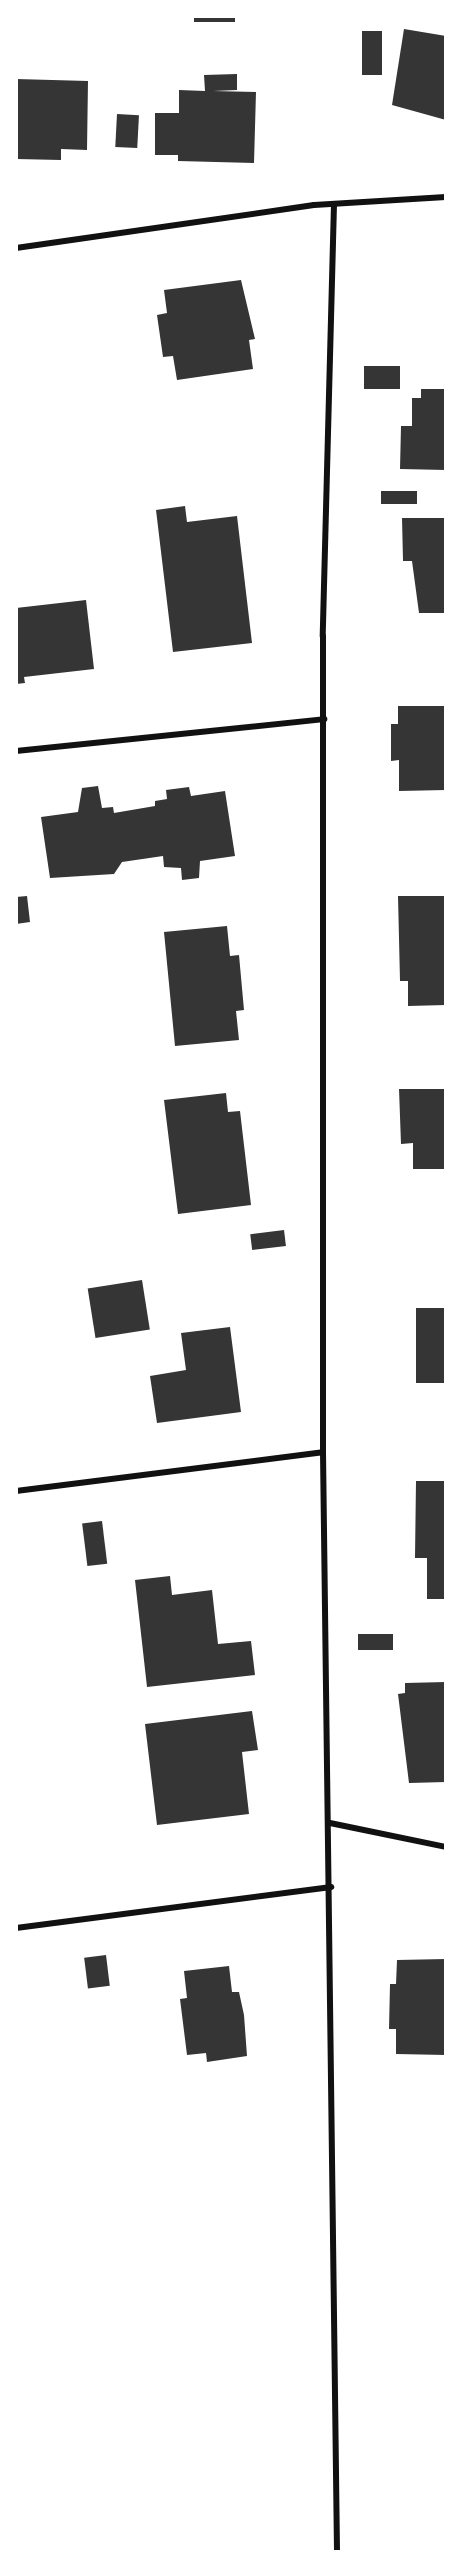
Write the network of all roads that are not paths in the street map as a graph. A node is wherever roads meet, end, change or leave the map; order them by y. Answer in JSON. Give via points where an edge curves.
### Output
{"nodes":[{"id":1,"x":446,"y":197,"type":"edge"},
{"id":2,"x":334,"y":204,"type":"junction"},
{"id":3,"x":16,"y":248,"type":"edge"},
{"id":4,"x":324,"y":719,"type":"junction"},
{"id":5,"x":16,"y":751,"type":"edge"},
{"id":6,"x":323,"y":1452,"type":"junction"},
{"id":7,"x":16,"y":1491,"type":"edge"},
{"id":8,"x":330,"y":1823,"type":"junction"},
{"id":9,"x":446,"y":1847,"type":"edge"},
{"id":10,"x":331,"y":1887,"type":"junction"},
{"id":11,"x":16,"y":1928,"type":"edge"},
{"id":12,"x":337,"y":2552,"type":"edge"}],
"edges":[{"from":1,"to":2,"type":"street"},
{"from":2,"to":3,"type":"street"},
{"from":2,"to":4,"type":"street"},
{"from":4,"to":5,"type":"street"},
{"from":4,"to":6,"type":"street"},
{"from":6,"to":7,"type":"street"},
{"from":6,"to":8,"type":"street"},
{"from":8,"to":9,"type":"street"},
{"from":8,"to":10,"type":"street"},
{"from":10,"to":11,"type":"street"},
{"from":10,"to":12,"type":"street"}]}
